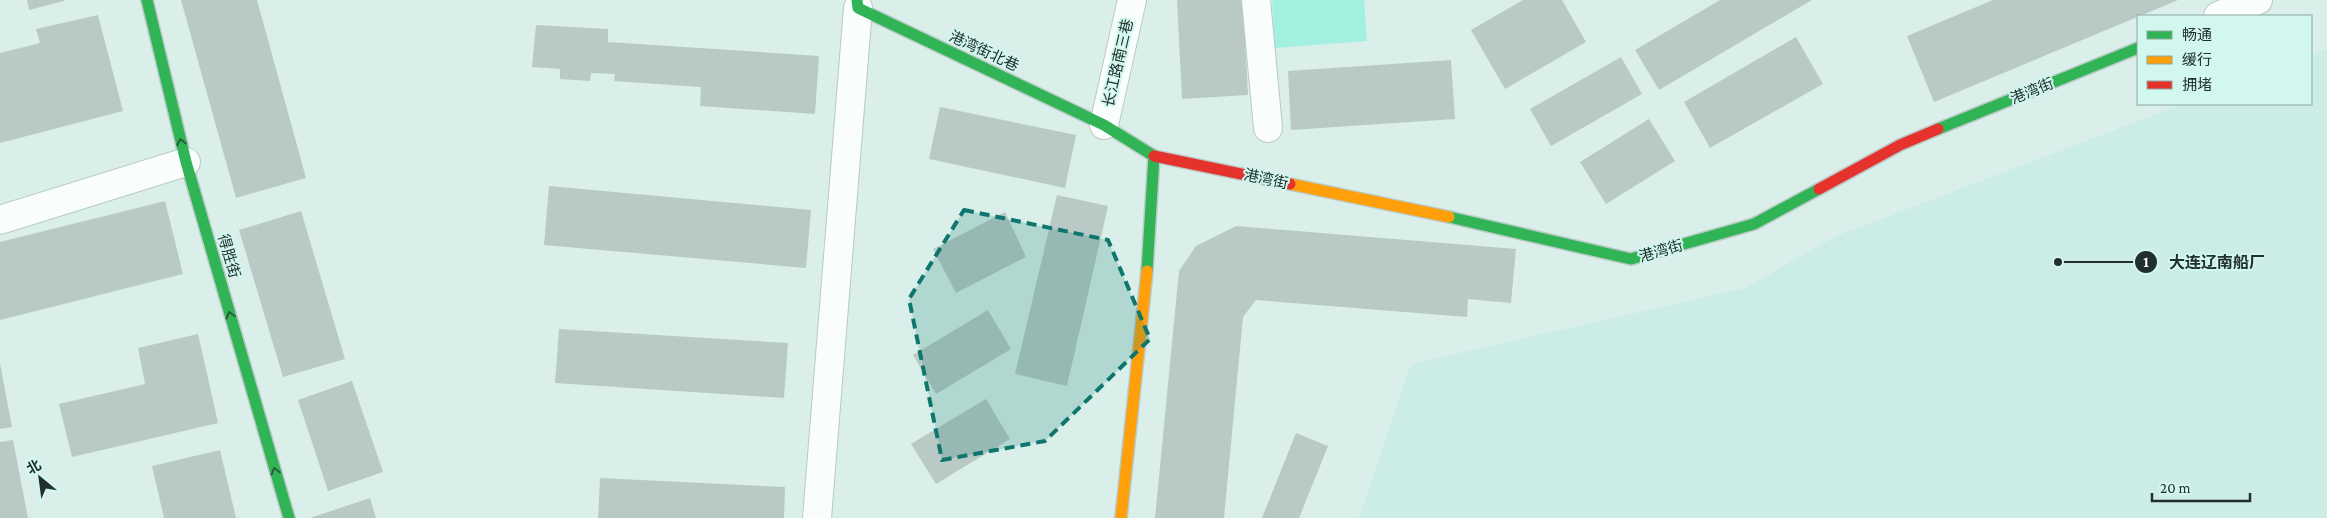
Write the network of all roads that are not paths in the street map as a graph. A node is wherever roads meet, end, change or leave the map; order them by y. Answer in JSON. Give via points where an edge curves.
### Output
{"nodes":[{"id":1,"x":147,"y":0,"type":"edge"},
{"id":2,"x":1132,"y":0,"type":"edge"},
{"id":3,"x":1256,"y":0,"type":"edge"},
{"id":4,"x":2258,"y":0,"type":"edge"},
{"id":5,"x":858,"y":4,"type":"edge"},
{"id":6,"x":2220,"y":15,"type":"edge"},
{"id":7,"x":2137,"y":48,"type":"edge"},
{"id":8,"x":1104,"y":125,"type":"junction"},
{"id":9,"x":1268,"y":128,"type":"dead end"},
{"id":10,"x":1154,"y":156,"type":"junction"},
{"id":11,"x":186,"y":162,"type":"junction"},
{"id":12,"x":0,"y":220,"type":"edge"},
{"id":13,"x":289,"y":518,"type":"edge"},
{"id":14,"x":817,"y":518,"type":"edge"},
{"id":15,"x":1121,"y":518,"type":"edge"}],
"edges":[{"from":11,"to":1,"type":"street","name":"得胜街","one_way":true},
{"from":2,"to":8,"type":"street","name":"长江路南三巷"},
{"from":3,"to":9,"type":"street"},
{"from":4,"to":6,"type":"street"},
{"from":5,"to":8,"type":"street","name":"港湾街北巷"},
{"from":5,"to":14,"type":"street"},
{"from":7,"to":10,"type":"street","name":"港湾街","via":[[1900,145],[1754,224],[1631,259]]},
{"from":8,"to":10,"type":"street","name":"港湾街"},
{"from":10,"to":15,"type":"street","via":[[1151,236]]},
{"from":11,"to":12,"type":"street"},
{"from":13,"to":11,"type":"street","name":"得胜街","one_way":true}]}
